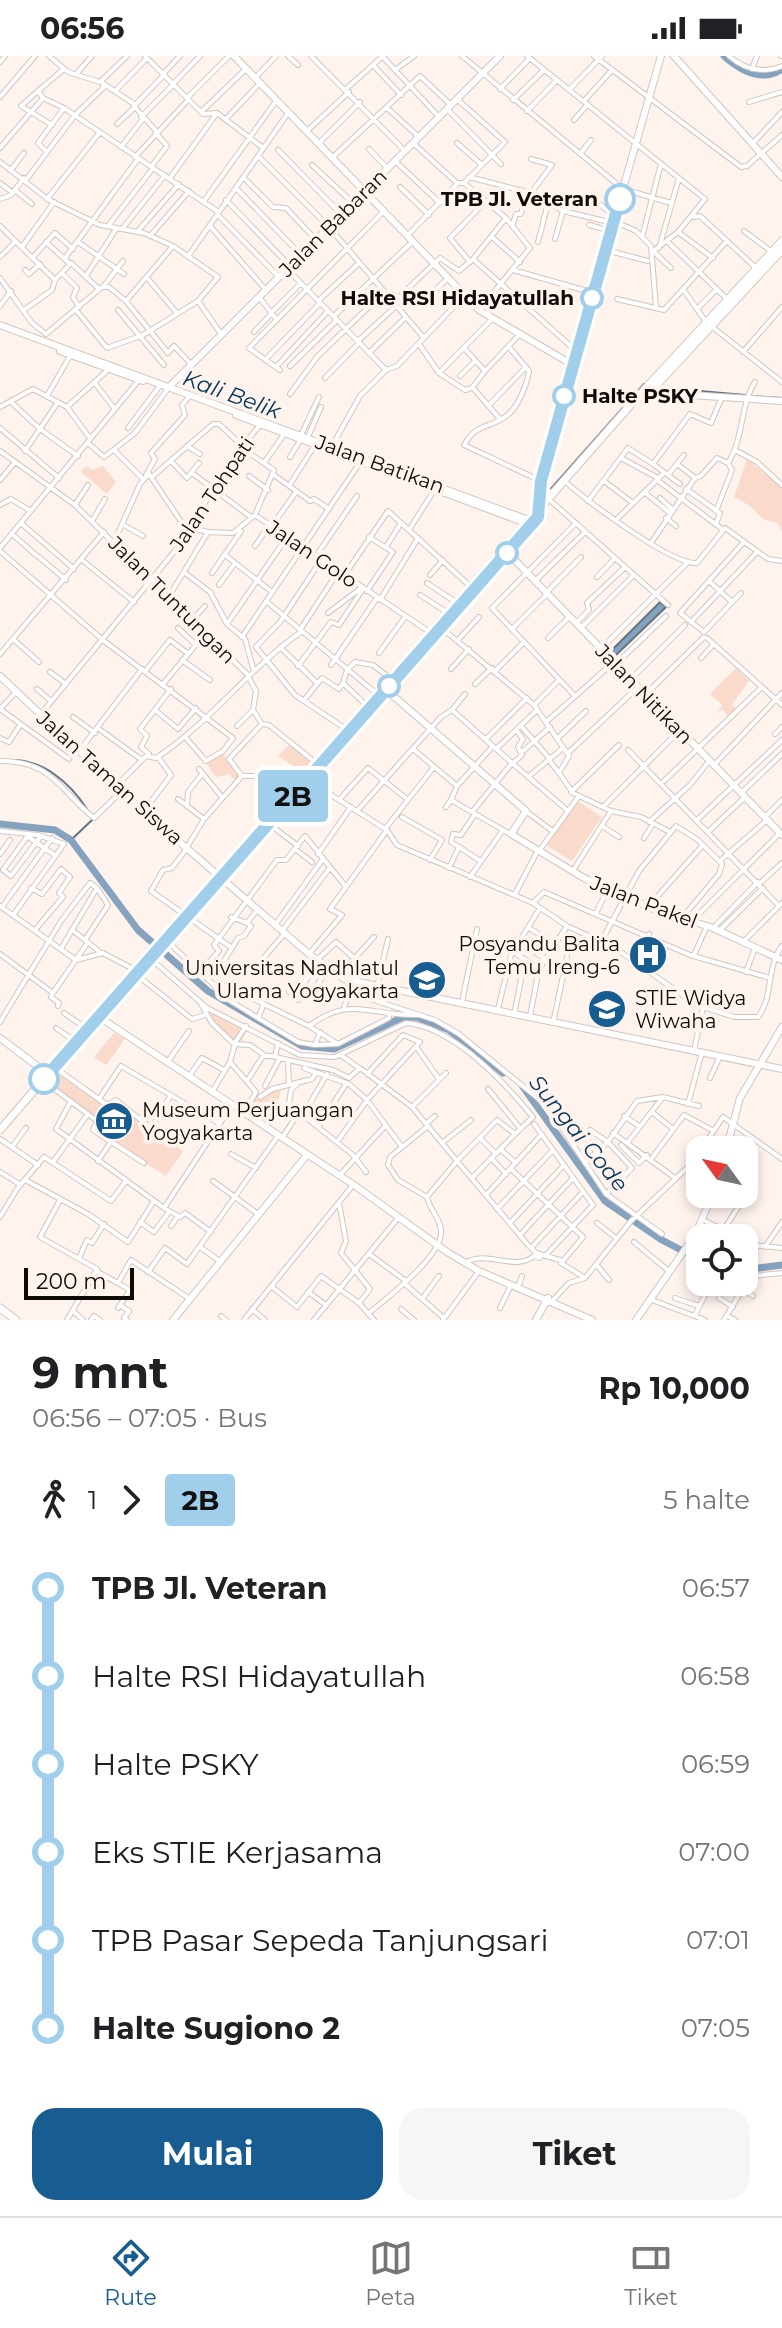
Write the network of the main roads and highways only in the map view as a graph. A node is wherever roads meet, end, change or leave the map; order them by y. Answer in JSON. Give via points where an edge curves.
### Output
{"nodes":[{"id":1,"x":232,"y":56,"type":"edge"},
{"id":2,"x":500,"y":56,"type":"edge"},
{"id":3,"x":661,"y":56,"type":"edge"},
{"id":4,"x":674,"y":56,"type":"edge"},
{"id":5,"x":782,"y":177,"type":"edge"},
{"id":6,"x":365,"y":189,"type":"junction"},
{"id":7,"x":782,"y":241,"type":"edge"},
{"id":8,"x":778,"y":254,"type":"edge"},
{"id":9,"x":708,"y":323,"type":"junction"},
{"id":10,"x":0,"y":327,"type":"edge"},
{"id":11,"x":45,"y":340,"type":"junction"},
{"id":12,"x":573,"y":365,"type":"junction"},
{"id":13,"x":122,"y":371,"type":"junction"},
{"id":14,"x":166,"y":388,"type":"junction"},
{"id":15,"x":645,"y":393,"type":"junction"},
{"id":16,"x":782,"y":401,"type":"edge"},
{"id":17,"x":261,"y":422,"type":"junction"},
{"id":18,"x":609,"y":433,"type":"junction"},
{"id":19,"x":303,"y":437,"type":"junction"},
{"id":20,"x":331,"y":448,"type":"junction"},
{"id":21,"x":396,"y":472,"type":"junction"},
{"id":22,"x":540,"y":485,"type":"junction"},
{"id":23,"x":453,"y":493,"type":"junction"},
{"id":24,"x":553,"y":498,"type":"junction"},
{"id":25,"x":537,"y":503,"type":"junction"},
{"id":26,"x":518,"y":517,"type":"junction"},
{"id":27,"x":533,"y":520,"type":"junction"},
{"id":28,"x":520,"y":531,"type":"junction"},
{"id":29,"x":507,"y":552,"type":"junction"},
{"id":30,"x":440,"y":626,"type":"junction"},
{"id":31,"x":432,"y":634,"type":"junction"},
{"id":32,"x":0,"y":676,"type":"edge"},
{"id":33,"x":385,"y":688,"type":"junction"},
{"id":34,"x":306,"y":778,"type":"junction"},
{"id":35,"x":781,"y":834,"type":"edge"},
{"id":36,"x":220,"y":877,"type":"junction"},
{"id":37,"x":779,"y":958,"type":"edge"},
{"id":38,"x":100,"y":1018,"type":"junction"},
{"id":39,"x":782,"y":1027,"type":"edge"},
{"id":40,"x":0,"y":1038,"type":"edge"},
{"id":41,"x":758,"y":1064,"type":"junction"},
{"id":42,"x":782,"y":1069,"type":"edge"},
{"id":43,"x":51,"y":1070,"type":"junction"},
{"id":44,"x":0,"y":1130,"type":"edge"},
{"id":45,"x":730,"y":1136,"type":"edge"},
{"id":46,"x":307,"y":1155,"type":"junction"},
{"id":47,"x":708,"y":1208,"type":"edge"},
{"id":48,"x":550,"y":1299,"type":"junction"},
{"id":49,"x":0,"y":1309,"type":"edge"},
{"id":50,"x":591,"y":1319,"type":"edge"},
{"id":51,"x":16,"y":1320,"type":"edge"},
{"id":52,"x":173,"y":1320,"type":"edge"},
{"id":53,"x":536,"y":1320,"type":"edge"},
{"id":54,"x":636,"y":1320,"type":"edge"}],
"edges":[{"from":1,"to":6,"type":"main road"},
{"from":2,"to":6,"type":"main road","name":"Jalan Babaran"},
{"from":3,"to":12,"type":"main road"},
{"from":4,"to":5,"type":"main road"},
{"from":6,"to":12,"type":"main road","via":[[479,310]]},
{"from":6,"to":14,"type":"main road","name":"Jalan Babaran"},
{"from":7,"to":8,"type":"main road"},
{"from":8,"to":9,"type":"main road"},
{"from":8,"to":9,"type":"main road","via":[[757,268]]},
{"from":9,"to":15,"type":"main road"},
{"from":10,"to":11,"type":"main road","name":"Jalan Batikan"},
{"from":11,"to":13,"type":"main road","name":"Jalan Batikan"},
{"from":11,"to":13,"type":"main road","name":"Jalan Batikan","via":[[70,355]]},
{"from":12,"to":22,"type":"main road"},
{"from":13,"to":14,"type":"main road","name":"Jalan Batikan"},
{"from":13,"to":14,"type":"main road","name":"Jalan Batikan"},
{"from":14,"to":17,"type":"main road","name":"Jalan Batikan"},
{"from":14,"to":17,"type":"main road","name":"Jalan Batikan"},
{"from":15,"to":16,"type":"main road"},
{"from":15,"to":18,"type":"main road"},
{"from":17,"to":19,"type":"main road","name":"Jalan Batikan"},
{"from":17,"to":19,"type":"main road","name":"Jalan Batikan"},
{"from":18,"to":24,"type":"main road"},
{"from":18,"to":24,"type":"main road"},
{"from":19,"to":20,"type":"main road","name":"Jalan Batikan"},
{"from":19,"to":20,"type":"main road","name":"Jalan Batikan"},
{"from":20,"to":21,"type":"main road","name":"Jalan Batikan"},
{"from":20,"to":21,"type":"main road","name":"Jalan Batikan"},
{"from":21,"to":23,"type":"main road","name":"Jalan Batikan"},
{"from":21,"to":23,"type":"main road","name":"Jalan Batikan"},
{"from":22,"to":24,"type":"main road"},
{"from":22,"to":25,"type":"main road"},
{"from":23,"to":26,"type":"main road","name":"Jalan Batikan"},
{"from":24,"to":27,"type":"main road"},
{"from":25,"to":26,"type":"main road"},
{"from":25,"to":27,"type":"main road"},
{"from":26,"to":27,"type":"main road","name":"Jalan Batikan"},
{"from":26,"to":28,"type":"main road"},
{"from":27,"to":28,"type":"main road"},
{"from":27,"to":29,"type":"main road"},
{"from":28,"to":30,"type":"main road"},
{"from":29,"to":30,"type":"main road"},
{"from":29,"to":35,"type":"main road","name":"Jalan Nitikan"},
{"from":30,"to":31,"type":"main road"},
{"from":31,"to":33,"type":"main road"},
{"from":31,"to":33,"type":"main road"},
{"from":32,"to":36,"type":"main road","name":"Jalan Taman Siswa"},
{"from":33,"to":34,"type":"main road"},
{"from":33,"to":34,"type":"main road"},
{"from":33,"to":37,"type":"main road","name":"Jalan Pakel","via":[[527,812],[511,834],[623,896]]},
{"from":34,"to":36,"type":"main road"},
{"from":34,"to":36,"type":"main road"},
{"from":36,"to":38,"type":"main road"},
{"from":36,"to":41,"type":"main road","name":"Jalan Taman Siswa","via":[[328,969],[355,982]]},
{"from":38,"to":43,"type":"main road"},
{"from":38,"to":46,"type":"main road"},
{"from":39,"to":41,"type":"main road"},
{"from":40,"to":43,"type":"main road"},
{"from":41,"to":42,"type":"main road","name":"Jalan Taman Siswa"},
{"from":41,"to":45,"type":"main road","via":[[740,1098]]},
{"from":43,"to":44,"type":"main road"},
{"from":46,"to":48,"type":"main road","via":[[465,1263]]},
{"from":46,"to":52,"type":"main road"},
{"from":47,"to":54,"type":"main road"},
{"from":48,"to":50,"type":"main road"},
{"from":48,"to":53,"type":"main road"},
{"from":49,"to":51,"type":"main road"}]}
